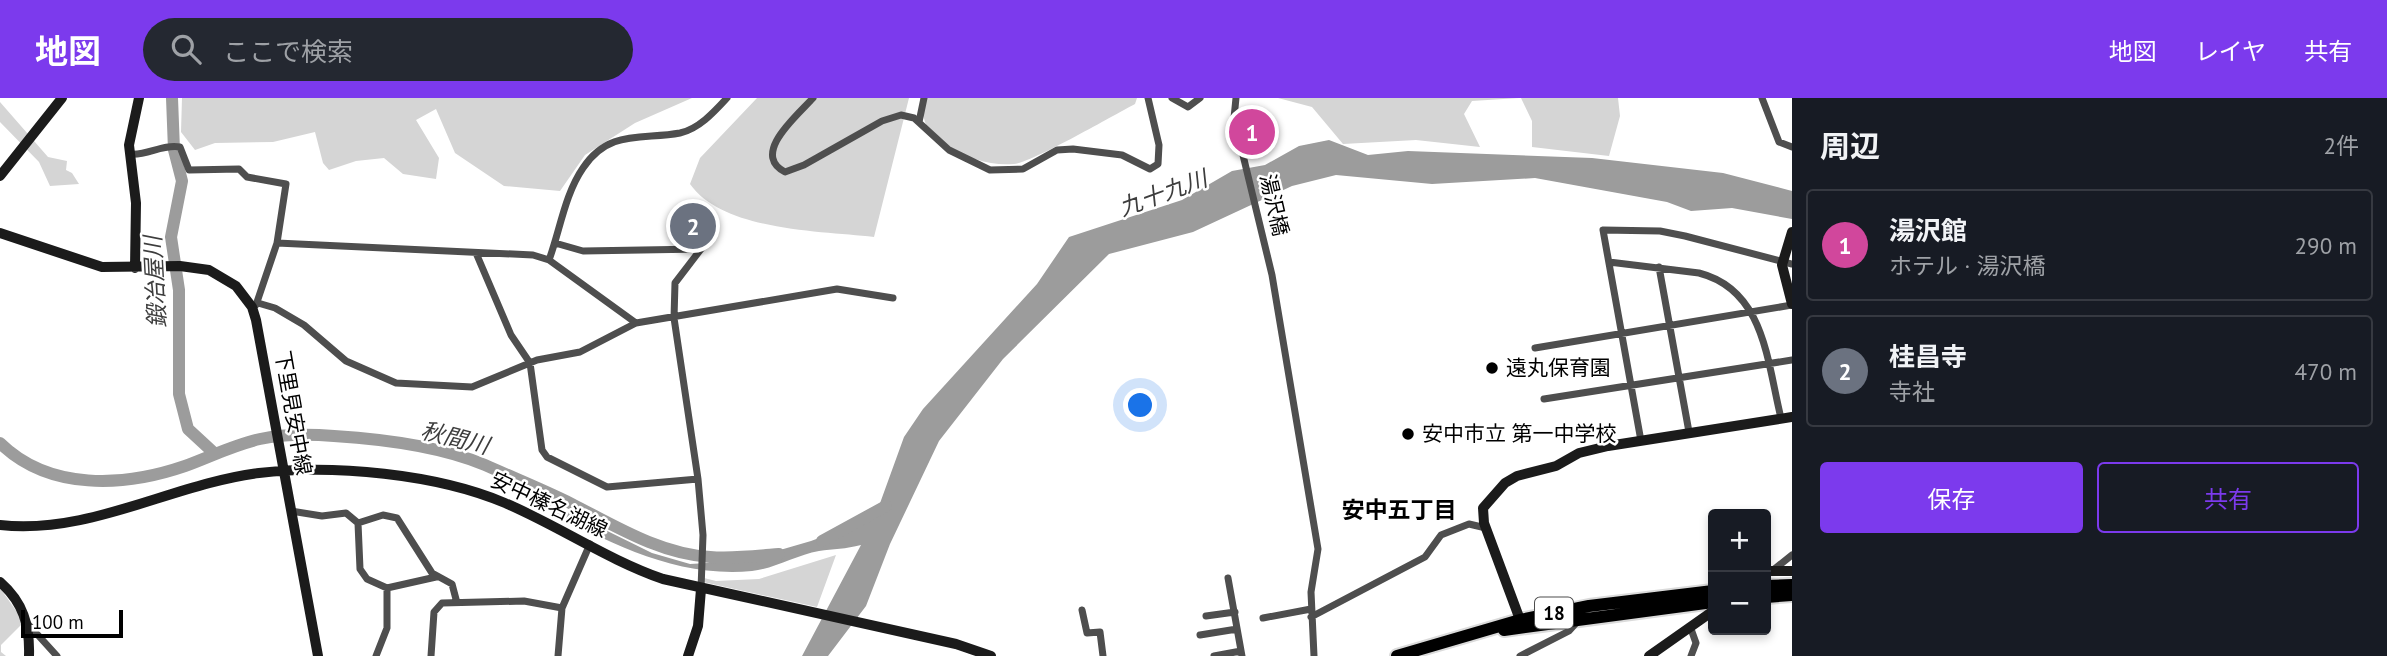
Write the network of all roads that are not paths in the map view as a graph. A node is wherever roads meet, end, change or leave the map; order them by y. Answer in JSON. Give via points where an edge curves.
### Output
{"nodes":[{"id":1,"x":62,"y":98,"type":"edge"},
{"id":2,"x":139,"y":98,"type":"edge"},
{"id":3,"x":727,"y":98,"type":"edge"},
{"id":4,"x":813,"y":98,"type":"edge"},
{"id":5,"x":924,"y":98,"type":"edge"},
{"id":6,"x":1148,"y":98,"type":"edge"},
{"id":7,"x":1172,"y":98,"type":"edge"},
{"id":8,"x":1200,"y":98,"type":"edge"},
{"id":9,"x":1236,"y":98,"type":"edge"},
{"id":10,"x":1762,"y":98,"type":"edge"},
{"id":11,"x":919,"y":122,"type":"junction"},
{"id":12,"x":1792,"y":147,"type":"edge"},
{"id":13,"x":130,"y":154,"type":"junction"},
{"id":14,"x":0,"y":176,"type":"edge"},
{"id":15,"x":1792,"y":232,"type":"edge"},
{"id":16,"x":0,"y":233,"type":"edge"},
{"id":17,"x":277,"y":243,"type":"junction"},
{"id":18,"x":555,"y":243,"type":"junction"},
{"id":19,"x":476,"y":253,"type":"junction"},
{"id":20,"x":1787,"y":259,"type":"edge"},
{"id":21,"x":549,"y":260,"type":"junction"},
{"id":22,"x":1609,"y":262,"type":"junction"},
{"id":23,"x":1659,"y":267,"type":"junction"},
{"id":24,"x":135,"y":268,"type":"junction"},
{"id":25,"x":893,"y":298,"type":"dead end"},
{"id":26,"x":1792,"y":304,"type":"edge"},
{"id":27,"x":255,"y":305,"type":"junction"},
{"id":28,"x":1752,"y":312,"type":"junction"},
{"id":29,"x":674,"y":318,"type":"junction"},
{"id":30,"x":636,"y":323,"type":"junction"},
{"id":31,"x":1671,"y":326,"type":"junction"},
{"id":32,"x":1623,"y":334,"type":"junction"},
{"id":33,"x":1535,"y":348,"type":"dead end"},
{"id":34,"x":1792,"y":360,"type":"edge"},
{"id":35,"x":530,"y":363,"type":"junction"},
{"id":36,"x":1768,"y":364,"type":"junction"},
{"id":37,"x":1679,"y":377,"type":"junction"},
{"id":38,"x":1631,"y":384,"type":"junction"},
{"id":39,"x":1544,"y":399,"type":"dead end"},
{"id":40,"x":1787,"y":418,"type":"edge"},
{"id":41,"x":1689,"y":432,"type":"junction"},
{"id":42,"x":1641,"y":441,"type":"junction"},
{"id":43,"x":284,"y":472,"type":"junction"},
{"id":44,"x":698,"y":479,"type":"junction"},
{"id":45,"x":291,"y":511,"type":"junction"},
{"id":46,"x":358,"y":523,"type":"junction"},
{"id":47,"x":0,"y":525,"type":"edge"},
{"id":48,"x":1486,"y":528,"type":"junction"},
{"id":49,"x":590,"y":544,"type":"junction"},
{"id":50,"x":1792,"y":555,"type":"edge"},
{"id":51,"x":1771,"y":570,"type":"edge"},
{"id":52,"x":1771,"y":571,"type":"edge"},
{"id":53,"x":1792,"y":571,"type":"edge"},
{"id":54,"x":436,"y":578,"type":"junction"},
{"id":55,"x":1228,"y":578,"type":"dead end"},
{"id":56,"x":0,"y":582,"type":"edge"},
{"id":57,"x":1792,"y":585,"type":"edge"},
{"id":58,"x":1771,"y":586,"type":"edge"},
{"id":59,"x":387,"y":588,"type":"junction"},
{"id":60,"x":701,"y":589,"type":"junction"},
{"id":61,"x":1708,"y":592,"type":"edge"},
{"id":62,"x":1792,"y":596,"type":"edge"},
{"id":63,"x":1771,"y":597,"type":"edge"},
{"id":64,"x":457,"y":603,"type":"junction"},
{"id":65,"x":1708,"y":603,"type":"edge"},
{"id":66,"x":562,"y":608,"type":"junction"},
{"id":67,"x":1082,"y":610,"type":"dead end"},
{"id":68,"x":1234,"y":612,"type":"junction"},
{"id":69,"x":1311,"y":613,"type":"junction"},
{"id":70,"x":1708,"y":615,"type":"edge"},
{"id":71,"x":1206,"y":616,"type":"dead end"},
{"id":72,"x":1263,"y":618,"type":"dead end"},
{"id":73,"x":1581,"y":618,"type":"junction"},
{"id":74,"x":27,"y":622,"type":"junction"},
{"id":75,"x":1521,"y":625,"type":"junction"},
{"id":76,"x":1237,"y":629,"type":"junction"},
{"id":77,"x":1690,"y":629,"type":"junction"},
{"id":78,"x":1200,"y":635,"type":"dead end"},
{"id":79,"x":1242,"y":654,"type":"edge"},
{"id":80,"x":29,"y":656,"type":"edge"},
{"id":81,"x":57,"y":656,"type":"edge"},
{"id":82,"x":318,"y":656,"type":"edge"},
{"id":83,"x":376,"y":656,"type":"edge"},
{"id":84,"x":431,"y":656,"type":"edge"},
{"id":85,"x":558,"y":656,"type":"edge"},
{"id":86,"x":688,"y":656,"type":"edge"},
{"id":87,"x":991,"y":656,"type":"edge"},
{"id":88,"x":1103,"y":656,"type":"edge"},
{"id":89,"x":1214,"y":656,"type":"edge"},
{"id":90,"x":1314,"y":656,"type":"edge"},
{"id":91,"x":1396,"y":656,"type":"edge"},
{"id":92,"x":1520,"y":656,"type":"edge"},
{"id":93,"x":1649,"y":656,"type":"edge"},
{"id":94,"x":1691,"y":656,"type":"edge"}],
"edges":[{"from":1,"to":14,"type":"main road"},
{"from":2,"to":13,"type":"main road"},
{"from":3,"to":18,"type":"street","via":[[693,128],[646,134],[602,147],[582,169]]},
{"from":4,"to":11,"type":"street","via":[[775,142],[772,160],[785,172],[891,117],[908,116]]},
{"from":5,"to":11,"type":"street"},
{"from":6,"to":11,"type":"street","via":[[1160,153],[1158,164],[1150,169],[1122,155],[1073,149],[1057,150],[1023,169],[990,170],[949,150]]},
{"from":7,"to":8,"type":"street","via":[[1188,107]]},
{"from":9,"to":69,"type":"street","name":"湯沢橋","via":[[1234,118],[1271,274],[1319,556]]},
{"from":10,"to":12,"type":"street","via":[[1779,142]]},
{"from":13,"to":17,"type":"street","via":[[169,145],[180,147],[189,170],[239,169],[247,177],[286,184]]},
{"from":13,"to":24,"type":"main road","via":[[136,204]]},
{"from":15,"to":20,"type":"main road"},
{"from":16,"to":24,"type":"main road","via":[[90,264]]},
{"from":17,"to":19,"type":"street"},
{"from":17,"to":27,"type":"street"},
{"from":18,"to":21,"type":"street"},
{"from":18,"to":29,"type":"street","via":[[583,251],[701,248],[676,283]]},
{"from":19,"to":21,"type":"street","via":[[512,252]]},
{"from":19,"to":35,"type":"street","via":[[511,335]]},
{"from":20,"to":22,"type":"street","via":[[1673,233],[1615,229],[1603,230]]},
{"from":20,"to":26,"type":"main road"},
{"from":21,"to":30,"type":"street"},
{"from":22,"to":23,"type":"street"},
{"from":22,"to":32,"type":"street"},
{"from":23,"to":28,"type":"street","via":[[1725,282]]},
{"from":23,"to":31,"type":"street"},
{"from":24,"to":27,"type":"main road","name":"下里見安中線","via":[[198,267],[223,275]]},
{"from":25,"to":29,"type":"street","via":[[837,289]]},
{"from":26,"to":28,"type":"street"},
{"from":27,"to":35,"type":"street","via":[[275,308],[304,325],[346,361],[396,383],[472,387]]},
{"from":27,"to":43,"type":"main road","name":"下里見安中線"},
{"from":28,"to":31,"type":"street"},
{"from":28,"to":36,"type":"street"},
{"from":29,"to":30,"type":"street"},
{"from":29,"to":44,"type":"street"},
{"from":30,"to":35,"type":"street","via":[[580,352]]},
{"from":31,"to":32,"type":"street"},
{"from":31,"to":37,"type":"street"},
{"from":32,"to":33,"type":"street"},
{"from":32,"to":38,"type":"street"},
{"from":34,"to":36,"type":"street"},
{"from":35,"to":44,"type":"street","via":[[542,450],[547,457],[607,487]]},
{"from":36,"to":37,"type":"street"},
{"from":36,"to":40,"type":"street"},
{"from":37,"to":38,"type":"street"},
{"from":37,"to":41,"type":"street"},
{"from":38,"to":39,"type":"street"},
{"from":38,"to":42,"type":"street"},
{"from":40,"to":41,"type":"main road"},
{"from":41,"to":42,"type":"main road"},
{"from":42,"to":48,"type":"main road","via":[[1578,453],[1556,466],[1505,483],[1483,508]]},
{"from":43,"to":45,"type":"main road","name":"下里見安中線"},
{"from":43,"to":47,"type":"main road","name":"安中榛名湖線","via":[[226,479],[75,521],[32,527]]},
{"from":43,"to":49,"type":"main road","name":"安中榛名湖線","via":[[317,468],[355,471],[473,491]]},
{"from":44,"to":60,"type":"street"},
{"from":45,"to":46,"type":"street","via":[[322,516],[346,513]]},
{"from":45,"to":82,"type":"main road","name":"下里見安中線"},
{"from":46,"to":54,"type":"street","via":[[383,515],[397,518]]},
{"from":46,"to":59,"type":"street","via":[[360,569],[367,579]]},
{"from":48,"to":69,"type":"street","via":[[1469,524],[1441,535],[1425,557]]},
{"from":48,"to":75,"type":"main road"},
{"from":49,"to":60,"type":"main road","name":"安中榛名湖線","via":[[647,573]]},
{"from":49,"to":66,"type":"street"},
{"from":50,"to":51,"type":"street"},
{"from":52,"to":53,"type":"main road"},
{"from":54,"to":59,"type":"street"},
{"from":54,"to":64,"type":"street","via":[[452,584]]},
{"from":55,"to":68,"type":"street"},
{"from":56,"to":74,"type":"main road","via":[[11,592]]},
{"from":57,"to":58,"type":"highway"},
{"from":59,"to":83,"type":"street","via":[[387,628]]},
{"from":60,"to":86,"type":"main road","via":[[698,626]]},
{"from":60,"to":87,"type":"main road","name":"安中榛名湖線"},
{"from":61,"to":75,"type":"highway","number":"18","via":[[1589,606]]},
{"from":62,"to":63,"type":"highway"},
{"from":64,"to":66,"type":"street","via":[[524,601]]},
{"from":64,"to":84,"type":"street","via":[[442,603],[434,612]]},
{"from":65,"to":73,"type":"highway","number":"18"},
{"from":66,"to":85,"type":"street"},
{"from":67,"to":88,"type":"street","via":[[1087,633],[1100,632]]},
{"from":68,"to":71,"type":"street"},
{"from":68,"to":76,"type":"street"},
{"from":69,"to":72,"type":"street"},
{"from":69,"to":90,"type":"street","name":"湯沢橋"},
{"from":70,"to":77,"type":"main road"},
{"from":73,"to":75,"type":"highway","number":"18"},
{"from":73,"to":92,"type":"street","via":[[1569,631]]},
{"from":74,"to":80,"type":"main road"},
{"from":74,"to":81,"type":"street"},
{"from":75,"to":91,"type":"highway","number":"18"},
{"from":76,"to":78,"type":"street"},
{"from":76,"to":79,"type":"street"},
{"from":77,"to":93,"type":"main road"},
{"from":77,"to":94,"type":"street","via":[[1696,643]]},
{"from":79,"to":89,"type":"street"}]}
